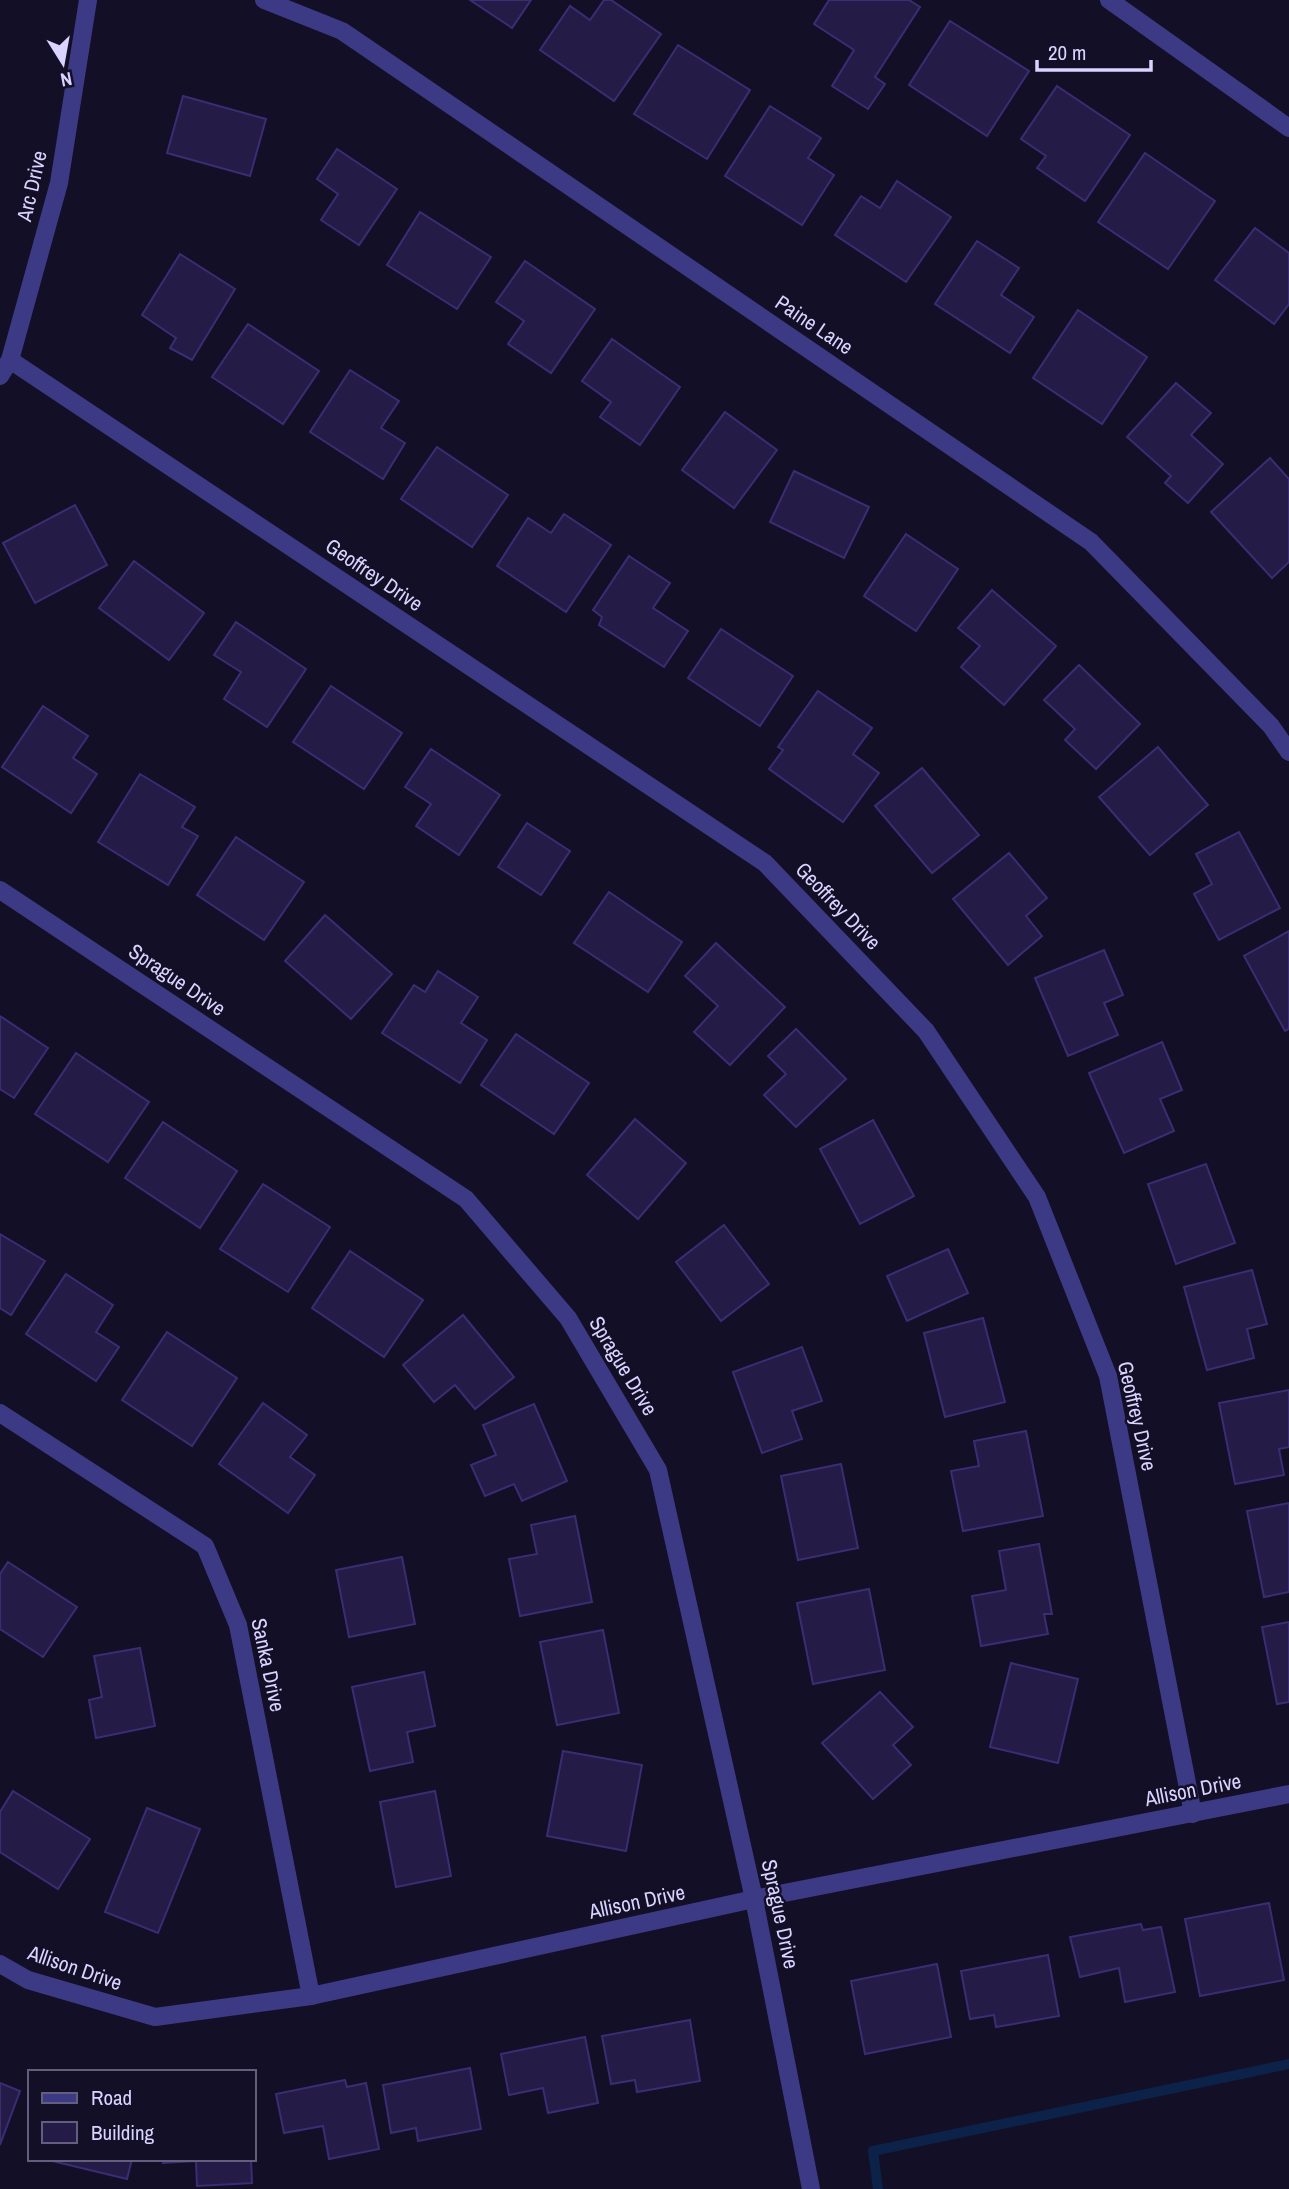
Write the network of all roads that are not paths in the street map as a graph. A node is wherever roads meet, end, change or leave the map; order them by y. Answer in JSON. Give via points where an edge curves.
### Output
{"nodes":[{"id":1,"x":88,"y":0,"type":"edge"},
{"id":2,"x":264,"y":0,"type":"edge"},
{"id":3,"x":1109,"y":0,"type":"edge"},
{"id":4,"x":1289,"y":128,"type":"edge"},
{"id":5,"x":5,"y":368,"type":"edge"},
{"id":6,"x":1289,"y":752,"type":"edge"},
{"id":7,"x":0,"y":890,"type":"edge"},
{"id":8,"x":0,"y":1413,"type":"edge"},
{"id":9,"x":1289,"y":1794,"type":"edge"},
{"id":10,"x":1193,"y":1814,"type":"junction"},
{"id":11,"x":754,"y":1899,"type":"junction"},
{"id":12,"x":0,"y":1964,"type":"edge"},
{"id":13,"x":311,"y":1996,"type":"junction"},
{"id":14,"x":811,"y":2189,"type":"edge"}],
"edges":[{"from":1,"to":5,"type":"street","name":"Arc Drive","via":[[59,183]]},
{"from":2,"to":6,"type":"street","name":"Paine Lane","via":[[342,31],[1091,542],[1271,726]]},
{"from":3,"to":4,"type":"street"},
{"from":5,"to":10,"type":"street","name":"Geoffrey Drive","via":[[765,863],[926,1031],[1037,1197],[1108,1377]]},
{"from":7,"to":11,"type":"street","name":"Sprague Drive","via":[[466,1199],[568,1318],[658,1470]]},
{"from":8,"to":13,"type":"street","name":"Sanka Drive","via":[[205,1546],[238,1625]]},
{"from":9,"to":10,"type":"street","name":"Allison Drive"},
{"from":10,"to":11,"type":"street","name":"Allison Drive"},
{"from":11,"to":13,"type":"street","name":"Allison Drive"},
{"from":11,"to":14,"type":"street","name":"Sprague Drive"},
{"from":12,"to":13,"type":"street","name":"Allison Drive","via":[[28,1980],[155,2017]]}]}
